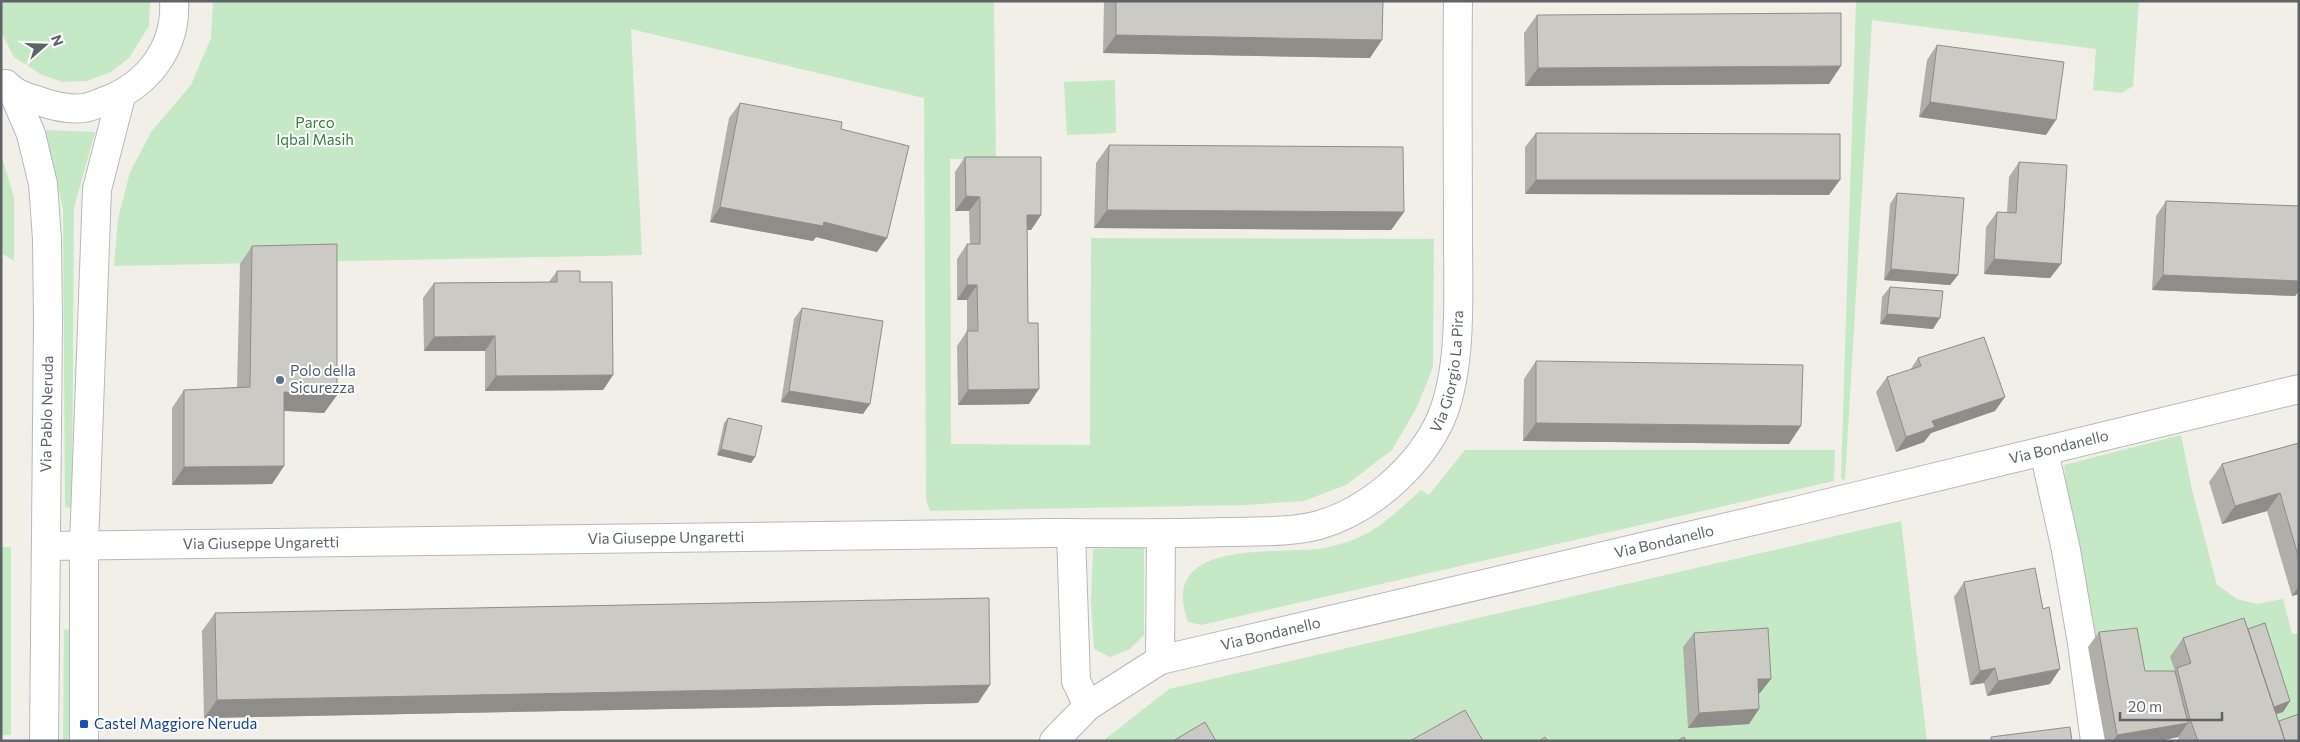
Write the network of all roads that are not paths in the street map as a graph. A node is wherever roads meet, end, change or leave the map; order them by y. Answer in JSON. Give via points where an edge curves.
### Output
{"nodes":[{"id":1,"x":174,"y":1,"type":"edge"},
{"id":2,"x":1458,"y":1,"type":"edge"},
{"id":3,"x":7,"y":86,"type":"edge"},
{"id":4,"x":121,"y":96,"type":"junction"},
{"id":5,"x":2299,"y":389,"type":"edge"},
{"id":6,"x":2044,"y":451,"type":"junction"},
{"id":7,"x":1071,"y":533,"type":"junction"},
{"id":8,"x":1161,"y":534,"type":"junction"},
{"id":9,"x":46,"y":546,"type":"junction"},
{"id":10,"x":84,"y":546,"type":"junction"},
{"id":11,"x":1160,"y":660,"type":"junction"},
{"id":12,"x":1088,"y":706,"type":"junction"},
{"id":13,"x":44,"y":741,"type":"edge"},
{"id":14,"x":84,"y":741,"type":"edge"},
{"id":15,"x":1054,"y":741,"type":"edge"},
{"id":16,"x":2095,"y":741,"type":"edge"}],
"edges":[{"from":1,"to":4,"type":"street","via":[[175,14],[166,50],[153,70]]},
{"from":2,"to":8,"type":"street","name":"Via Giorgio La Pira","via":[[1455,362],[1449,397],[1438,425],[1410,467],[1387,488],[1348,512],[1319,524],[1280,531]]},
{"from":3,"to":4,"type":"street","via":[[54,106],[84,108]]},
{"from":3,"to":9,"type":"street","name":"Via Pablo Neruda","via":[[31,134],[44,184],[48,321]]},
{"from":4,"to":10,"type":"street","via":[[97,188]]},
{"from":5,"to":6,"type":"street","name":"Via Bondanello"},
{"from":6,"to":11,"type":"street","name":"Via Bondanello"},
{"from":6,"to":16,"type":"street","via":[[2066,550]]},
{"from":7,"to":8,"type":"street","name":"Via Giorgio La Pira"},
{"from":7,"to":10,"type":"street","name":"Via Giuseppe Ungaretti"},
{"from":7,"to":12,"type":"street","via":[[1076,681]]},
{"from":8,"to":11,"type":"street"},
{"from":9,"to":10,"type":"street","name":"Via Giuseppe Ungaretti"},
{"from":9,"to":13,"type":"street","name":"Via Pablo Neruda"},
{"from":10,"to":14,"type":"street"},
{"from":11,"to":12,"type":"street","name":"Via Bondanello"},
{"from":12,"to":15,"type":"street","name":"Via Bondanello"}]}
